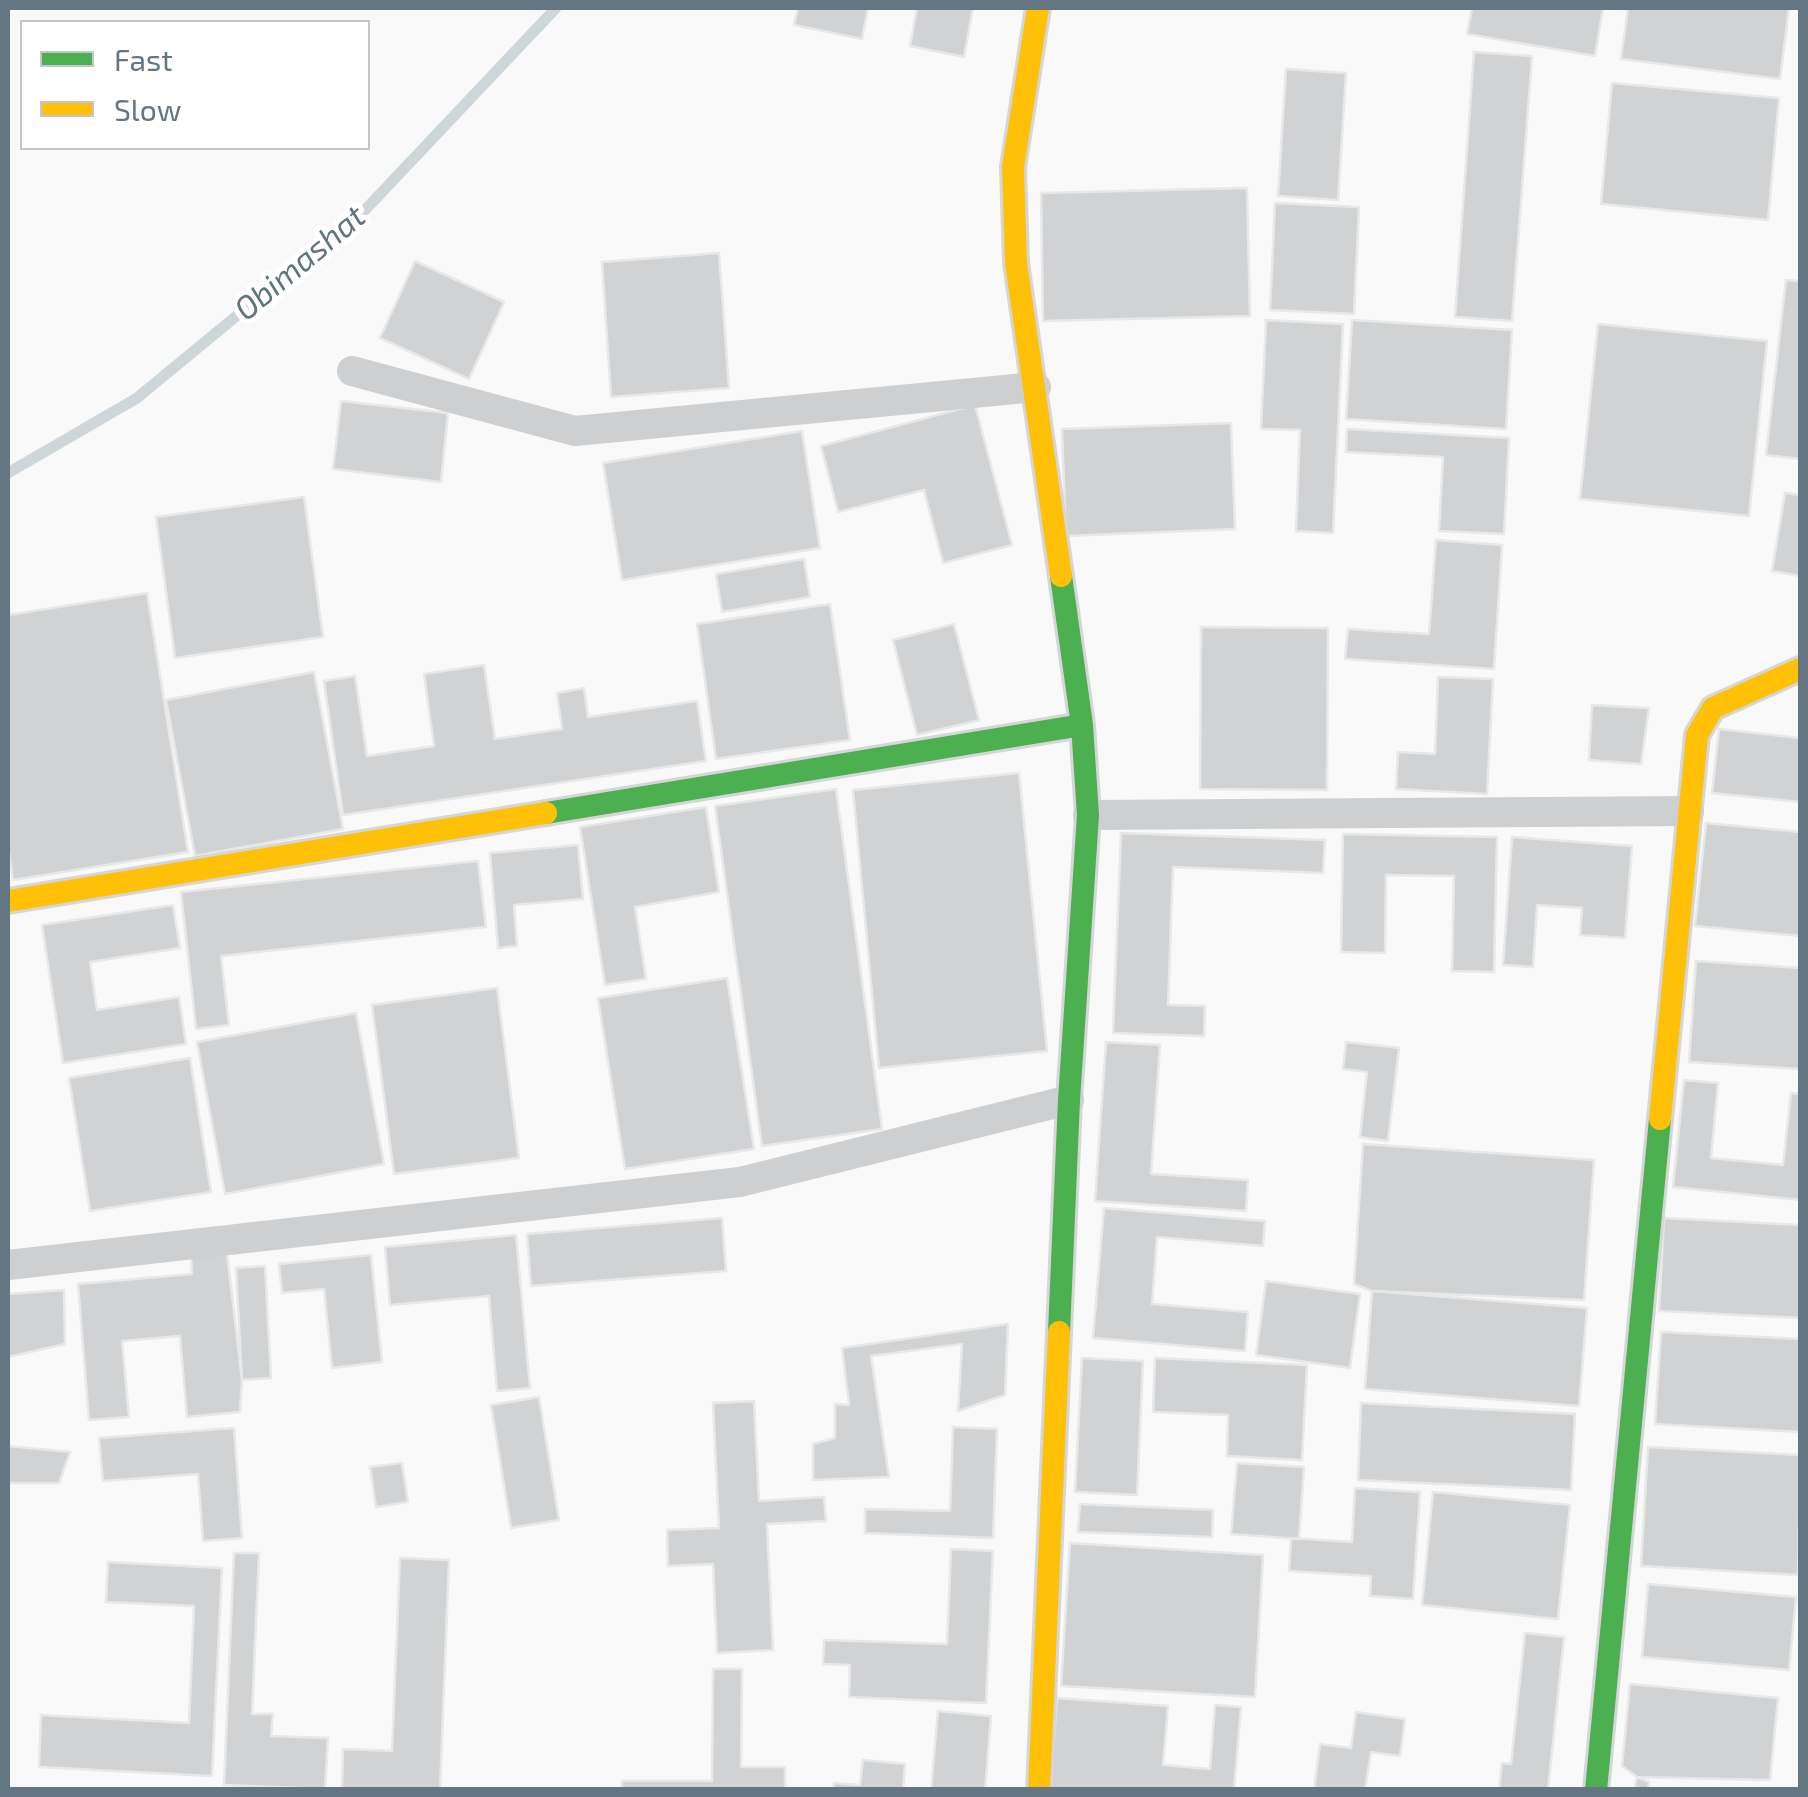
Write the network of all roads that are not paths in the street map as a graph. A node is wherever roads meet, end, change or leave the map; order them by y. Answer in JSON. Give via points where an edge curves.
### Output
{"nodes":[{"id":1,"x":1038,"y":8,"type":"edge"},
{"id":2,"x":352,"y":370,"type":"dead end"},
{"id":3,"x":1036,"y":387,"type":"junction"},
{"id":4,"x":1800,"y":669,"type":"edge"},
{"id":5,"x":1082,"y":726,"type":"junction"},
{"id":6,"x":1690,"y":811,"type":"junction"},
{"id":7,"x":1088,"y":815,"type":"junction"},
{"id":8,"x":8,"y":901,"type":"edge"},
{"id":9,"x":1069,"y":1100,"type":"junction"},
{"id":10,"x":8,"y":1265,"type":"edge"},
{"id":11,"x":1039,"y":1790,"type":"edge"},
{"id":12,"x":1596,"y":1790,"type":"edge"}],
"edges":[{"from":1,"to":3,"type":"street","via":[[1013,167],[1016,263]]},
{"from":2,"to":3,"type":"street","via":[[575,432]]},
{"from":3,"to":5,"type":"street"},
{"from":4,"to":6,"type":"street","via":[[1713,708],[1697,735]]},
{"from":5,"to":7,"type":"street"},
{"from":5,"to":8,"type":"street"},
{"from":6,"to":7,"type":"street"},
{"from":6,"to":12,"type":"street"},
{"from":7,"to":9,"type":"street"},
{"from":9,"to":10,"type":"street","via":[[740,1182]]},
{"from":9,"to":11,"type":"street"}]}
